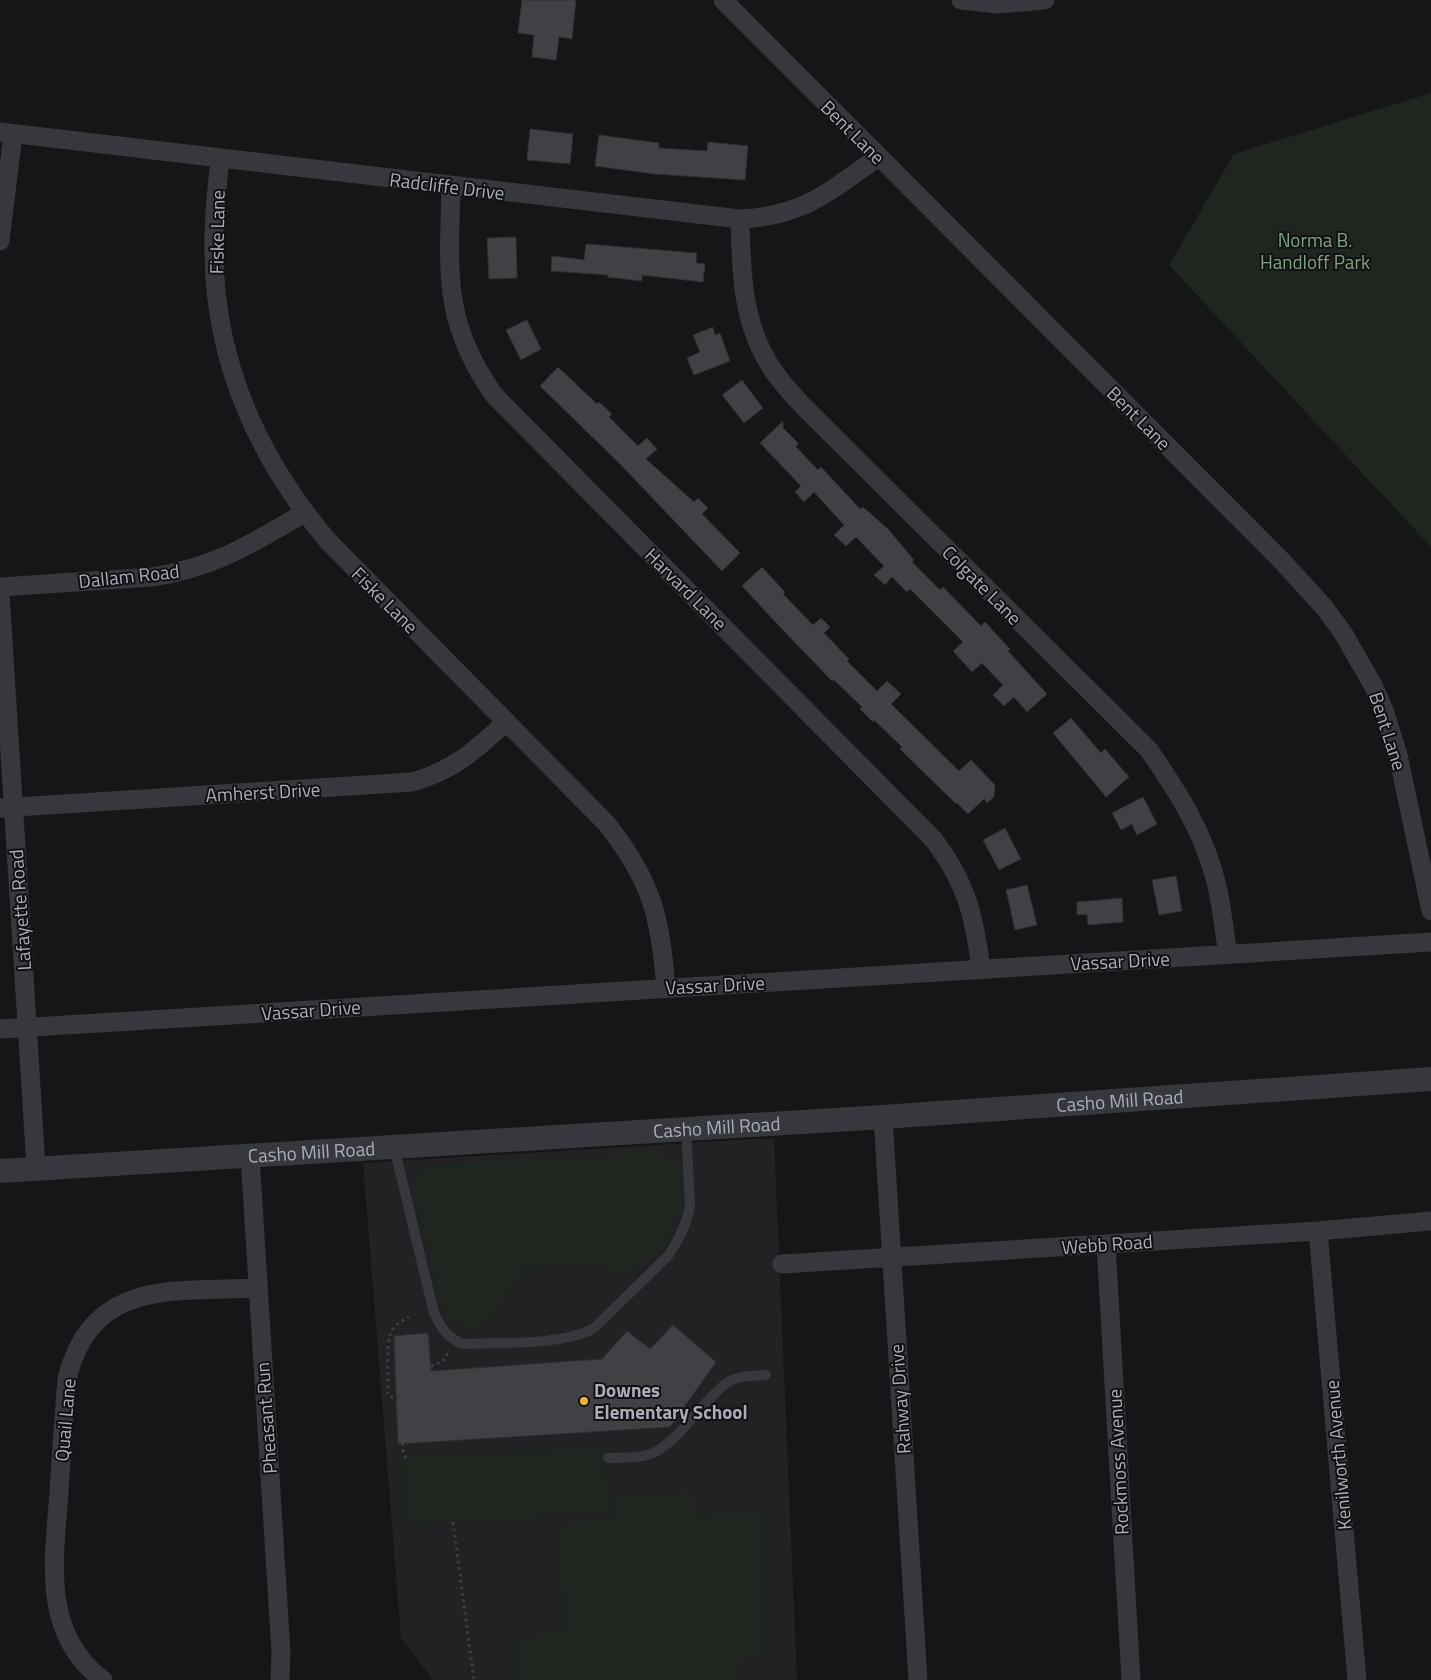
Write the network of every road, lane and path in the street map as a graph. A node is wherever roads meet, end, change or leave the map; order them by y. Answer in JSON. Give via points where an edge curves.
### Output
{"nodes":[{"id":1,"x":723,"y":0,"type":"edge"},
{"id":2,"x":960,"y":0,"type":"edge"},
{"id":3,"x":1045,"y":0,"type":"edge"},
{"id":4,"x":7,"y":133,"type":"edge"},
{"id":5,"x":878,"y":157,"type":"junction"},
{"id":6,"x":220,"y":159,"type":"junction"},
{"id":7,"x":451,"y":186,"type":"junction"},
{"id":8,"x":740,"y":219,"type":"junction"},
{"id":9,"x":0,"y":241,"type":"edge"},
{"id":10,"x":304,"y":513,"type":"junction"},
{"id":11,"x":0,"y":587,"type":"edge"},
{"id":12,"x":0,"y":593,"type":"edge"},
{"id":13,"x":506,"y":722,"type":"junction"},
{"id":14,"x":7,"y":807,"type":"edge"},
{"id":15,"x":1431,"y":911,"type":"edge"},
{"id":16,"x":1431,"y":942,"type":"edge"},
{"id":17,"x":1228,"y":954,"type":"junction"},
{"id":18,"x":981,"y":969,"type":"junction"},
{"id":19,"x":666,"y":988,"type":"junction"},
{"id":20,"x":28,"y":1027,"type":"junction"},
{"id":21,"x":0,"y":1029,"type":"edge"},
{"id":22,"x":1431,"y":1079,"type":"edge"},
{"id":23,"x":883,"y":1117,"type":"junction"},
{"id":24,"x":686,"y":1129,"type":"junction"},
{"id":25,"x":394,"y":1146,"type":"junction"},
{"id":26,"x":250,"y":1156,"type":"junction"},
{"id":27,"x":36,"y":1168,"type":"junction"},
{"id":28,"x":0,"y":1170,"type":"edge"},
{"id":29,"x":1431,"y":1221,"type":"edge"},
{"id":30,"x":1318,"y":1231,"type":"junction"},
{"id":31,"x":1106,"y":1244,"type":"junction"},
{"id":32,"x":892,"y":1258,"type":"junction"},
{"id":33,"x":782,"y":1264,"type":"dead end"},
{"id":34,"x":258,"y":1288,"type":"junction"},
{"id":35,"x":409,"y":1317,"type":"dead end"},
{"id":36,"x":448,"y":1353,"type":"dead end"},
{"id":37,"x":431,"y":1366,"type":"dead end"},
{"id":38,"x":766,"y":1375,"type":"dead end"},
{"id":39,"x":406,"y":1458,"type":"dead end"},
{"id":40,"x":608,"y":1458,"type":"dead end"},
{"id":41,"x":453,"y":1522,"type":"dead end"},
{"id":42,"x":103,"y":1680,"type":"edge"},
{"id":43,"x":280,"y":1680,"type":"edge"},
{"id":44,"x":474,"y":1680,"type":"edge"},
{"id":45,"x":918,"y":1680,"type":"edge"},
{"id":46,"x":1131,"y":1680,"type":"edge"},
{"id":47,"x":1357,"y":1680,"type":"edge"}],
"edges":[{"from":1,"to":5,"type":"street","name":"Bent Lane"},
{"from":2,"to":3,"type":"street","via":[[998,4]]},
{"from":4,"to":6,"type":"street","name":"Radcliffe Drive"},
{"from":4,"to":9,"type":"street"},
{"from":5,"to":8,"type":"street","name":"Radcliffe Drive","via":[[806,206],[764,218]]},
{"from":5,"to":15,"type":"street","name":"Bent Lane","via":[[1324,606],[1365,671],[1391,730]]},
{"from":6,"to":7,"type":"street","name":"Radcliffe Drive"},
{"from":6,"to":10,"type":"street","name":"Fiske Lane","via":[[214,268],[230,362],[250,421],[279,477]]},
{"from":7,"to":8,"type":"street","name":"Radcliffe Drive"},
{"from":7,"to":18,"type":"street","name":"Harvard Lane","via":[[448,275],[453,305],[480,376],[494,395],[934,840],[955,870],[970,906]]},
{"from":8,"to":17,"type":"street","name":"Colgate Lane","via":[[742,278],[749,323],[772,370],[805,408],[1149,750],[1181,796],[1199,832],[1216,882]]},
{"from":10,"to":11,"type":"street","name":"Dallam Road","via":[[227,556],[176,573]]},
{"from":10,"to":13,"type":"street","name":"Fiske Lane"},
{"from":12,"to":14,"type":"street","name":"Lafayette Road"},
{"from":13,"to":14,"type":"street","name":"Amherst Drive","via":[[464,760],[413,782]]},
{"from":13,"to":19,"type":"street","name":"Fiske Lane","via":[[607,824],[635,863],[657,914]]},
{"from":14,"to":20,"type":"street","name":"Lafayette Road"},
{"from":16,"to":17,"type":"street","name":"Vassar Drive"},
{"from":17,"to":18,"type":"street","name":"Vassar Drive"},
{"from":18,"to":19,"type":"street","name":"Vassar Drive"},
{"from":19,"to":20,"type":"street","name":"Vassar Drive"},
{"from":20,"to":21,"type":"street","name":"Vassar Drive"},
{"from":20,"to":27,"type":"street","name":"Lafayette Road"},
{"from":22,"to":23,"type":"street","name":"Casho Mill Road"},
{"from":23,"to":24,"type":"street","name":"Casho Mill Road"},
{"from":23,"to":32,"type":"street","name":"Rahway Drive"},
{"from":24,"to":25,"type":"street","name":"Casho Mill Road"},
{"from":24,"to":25,"type":"lane","via":[[690,1206],[677,1243],[668,1256],[592,1329],[580,1335],[544,1340],[462,1344],[442,1329],[434,1314]]},
{"from":25,"to":26,"type":"street","name":"Casho Mill Road"},
{"from":26,"to":27,"type":"street","name":"Casho Mill Road"},
{"from":26,"to":34,"type":"street","name":"Pheasant Run"},
{"from":27,"to":28,"type":"street","name":"Casho Mill Road"},
{"from":29,"to":30,"type":"street","name":"Webb Road"},
{"from":30,"to":31,"type":"street","name":"Webb Road"},
{"from":30,"to":47,"type":"street","name":"Kenilworth Avenue"},
{"from":31,"to":32,"type":"street","name":"Webb Road"},
{"from":31,"to":46,"type":"street","name":"Rockmoss Avenue"},
{"from":32,"to":33,"type":"street","name":"Webb Road"},
{"from":32,"to":45,"type":"street","name":"Rahway Drive"},
{"from":34,"to":42,"type":"street","name":"Quail Lane","via":[[158,1293],[122,1303],[92,1325],[72,1359],[67,1379],[53,1575],[60,1619],[69,1640],[82,1660]]},
{"from":34,"to":43,"type":"street","name":"Pheasant Run","via":[[281,1652]]},
{"from":35,"to":39,"type":"path","via":[[391,1332],[388,1364],[388,1395],[400,1402]]},
{"from":36,"to":37,"type":"path","via":[[443,1361]]},
{"from":38,"to":40,"type":"lane","via":[[729,1382],[654,1453]]},
{"from":41,"to":44,"type":"path"}]}
